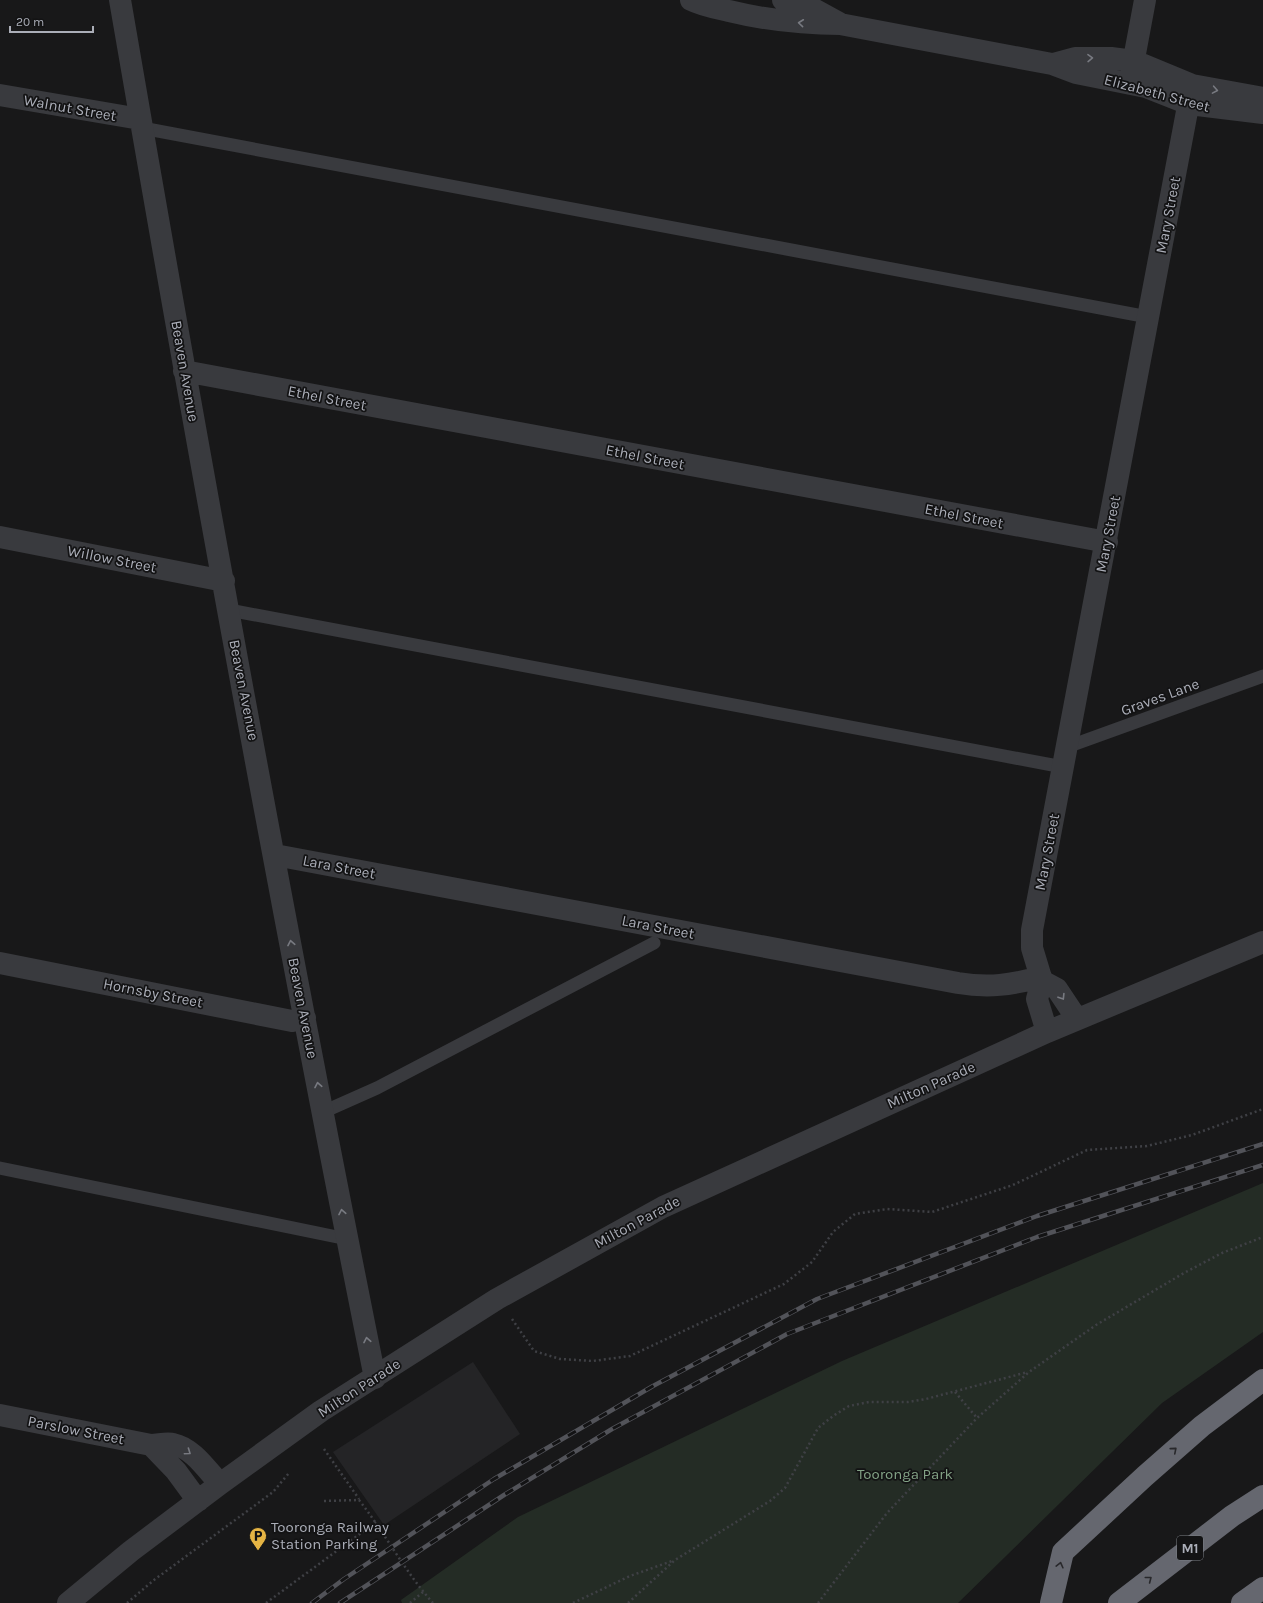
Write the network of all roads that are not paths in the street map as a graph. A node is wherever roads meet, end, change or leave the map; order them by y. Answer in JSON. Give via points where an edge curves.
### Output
{"nodes":[{"id":1,"x":120,"y":0,"type":"edge"},
{"id":2,"x":691,"y":0,"type":"edge"},
{"id":3,"x":783,"y":0,"type":"edge"},
{"id":4,"x":1145,"y":0,"type":"edge"},
{"id":5,"x":757,"y":9,"type":"edge"},
{"id":6,"x":840,"y":24,"type":"junction"},
{"id":7,"x":1134,"y":61,"type":"junction"},
{"id":8,"x":1052,"y":64,"type":"junction"},
{"id":9,"x":1130,"y":82,"type":"junction"},
{"id":10,"x":0,"y":95,"type":"edge"},
{"id":11,"x":1191,"y":95,"type":"junction"},
{"id":12,"x":1263,"y":98,"type":"edge"},
{"id":13,"x":1263,"y":112,"type":"edge"},
{"id":14,"x":141,"y":124,"type":"junction"},
{"id":15,"x":1148,"y":317,"type":"junction"},
{"id":16,"x":184,"y":371,"type":"junction"},
{"id":17,"x":0,"y":537,"type":"edge"},
{"id":18,"x":1107,"y":542,"type":"junction"},
{"id":19,"x":224,"y":581,"type":"junction"},
{"id":20,"x":229,"y":610,"type":"junction"},
{"id":21,"x":1263,"y":676,"type":"edge"},
{"id":22,"x":1065,"y":757,"type":"junction"},
{"id":23,"x":275,"y":855,"type":"junction"},
{"id":24,"x":654,"y":942,"type":"dead end"},
{"id":25,"x":1263,"y":942,"type":"edge"},
{"id":26,"x":0,"y":963,"type":"edge"},
{"id":27,"x":1042,"y":979,"type":"junction"},
{"id":28,"x":305,"y":1018,"type":"junction"},
{"id":29,"x":1077,"y":1019,"type":"junction"},
{"id":30,"x":1047,"y":1032,"type":"junction"},
{"id":31,"x":323,"y":1112,"type":"junction"},
{"id":32,"x":0,"y":1168,"type":"edge"},
{"id":33,"x":347,"y":1239,"type":"junction"},
{"id":34,"x":375,"y":1378,"type":"junction"},
{"id":35,"x":1263,"y":1380,"type":"edge"},
{"id":36,"x":0,"y":1415,"type":"edge"},
{"id":37,"x":151,"y":1445,"type":"junction"},
{"id":38,"x":220,"y":1484,"type":"junction"},
{"id":39,"x":1263,"y":1496,"type":"edge"},
{"id":40,"x":198,"y":1501,"type":"junction"},
{"id":41,"x":1263,"y":1588,"type":"edge"},
{"id":42,"x":68,"y":1603,"type":"edge"},
{"id":43,"x":1051,"y":1603,"type":"edge"},
{"id":44,"x":1119,"y":1603,"type":"edge"},
{"id":45,"x":1242,"y":1603,"type":"edge"}],
"edges":[{"from":1,"to":14,"type":"street","name":"Beaven Avenue"},
{"from":2,"to":5,"type":"street","name":"Elizabeth Street","via":[[700,4]]},
{"from":3,"to":6,"type":"street","name":"Elizabeth Street","via":[[810,7]]},
{"from":4,"to":7,"type":"street"},
{"from":6,"to":5,"type":"street","name":"Elizabeth Street","one_way":true,"via":[[806,24]]},
{"from":6,"to":8,"type":"street","name":"Elizabeth Street"},
{"from":8,"to":7,"type":"street","name":"Elizabeth Street","one_way":true,"via":[[1075,58]]},
{"from":7,"to":9,"type":"street"},
{"from":7,"to":11,"type":"street","name":"Elizabeth Street"},
{"from":8,"to":9,"type":"street","name":"Elizabeth Street","via":[[1076,73]]},
{"from":9,"to":11,"type":"street","name":"Elizabeth Street"},
{"from":10,"to":14,"type":"street","name":"Walnut Street"},
{"from":11,"to":12,"type":"street","name":"Elizabeth Street","one_way":true},
{"from":11,"to":13,"type":"street","name":"Elizabeth Street"},
{"from":11,"to":15,"type":"street","name":"Mary Street"},
{"from":14,"to":15,"type":"lane"},
{"from":14,"to":16,"type":"street","name":"Beaven Avenue"},
{"from":15,"to":18,"type":"street","name":"Mary Street"},
{"from":16,"to":18,"type":"street","name":"Ethel Street"},
{"from":16,"to":19,"type":"street","name":"Beaven Avenue"},
{"from":17,"to":19,"type":"street","name":"Willow Street"},
{"from":18,"to":22,"type":"street","name":"Mary Street"},
{"from":19,"to":20,"type":"street","name":"Beaven Avenue"},
{"from":20,"to":22,"type":"lane"},
{"from":20,"to":23,"type":"street","name":"Beaven Avenue"},
{"from":21,"to":22,"type":"lane","name":"Graves Lane"},
{"from":22,"to":27,"type":"street","name":"Mary Street","via":[[1032,930],[1032,948]]},
{"from":23,"to":27,"type":"street","name":"Lara Street","via":[[981,987]]},
{"from":28,"to":23,"type":"street","name":"Beaven Avenue","one_way":true},
{"from":24,"to":31,"type":"lane","via":[[377,1088]]},
{"from":25,"to":29,"type":"street","name":"Milton Parade"},
{"from":26,"to":28,"type":"street","name":"Hornsby Street","via":[[292,1021]]},
{"from":27,"to":29,"type":"street","one_way":true,"via":[[1057,988]]},
{"from":27,"to":30,"type":"street","name":"Mary Street","via":[[1038,999]]},
{"from":31,"to":28,"type":"street","name":"Beaven Avenue","one_way":true},
{"from":29,"to":30,"type":"street","name":"Milton Parade"},
{"from":30,"to":34,"type":"street","name":"Milton Parade","via":[[663,1207],[497,1299]]},
{"from":33,"to":31,"type":"street","name":"Beaven Avenue","one_way":true},
{"from":32,"to":33,"type":"lane"},
{"from":34,"to":33,"type":"street","name":"Beaven Avenue","one_way":true},
{"from":34,"to":38,"type":"street","name":"Milton Parade","via":[[321,1411]]},
{"from":43,"to":35,"type":"highway","one_way":true,"via":[[1063,1552],[1202,1426]]},
{"from":36,"to":37,"type":"street","name":"Parslow Street"},
{"from":37,"to":38,"type":"street","name":"Parslow Street","one_way":true,"via":[[172,1443],[183,1448],[196,1457]]},
{"from":37,"to":40,"type":"street","via":[[176,1471]]},
{"from":38,"to":40,"type":"street","name":"Milton Parade"},
{"from":44,"to":39,"type":"highway","number":"M1","one_way":true,"via":[[1232,1516]]},
{"from":40,"to":42,"type":"street","name":"Milton Parade"},
{"from":41,"to":45,"type":"highway"}]}
